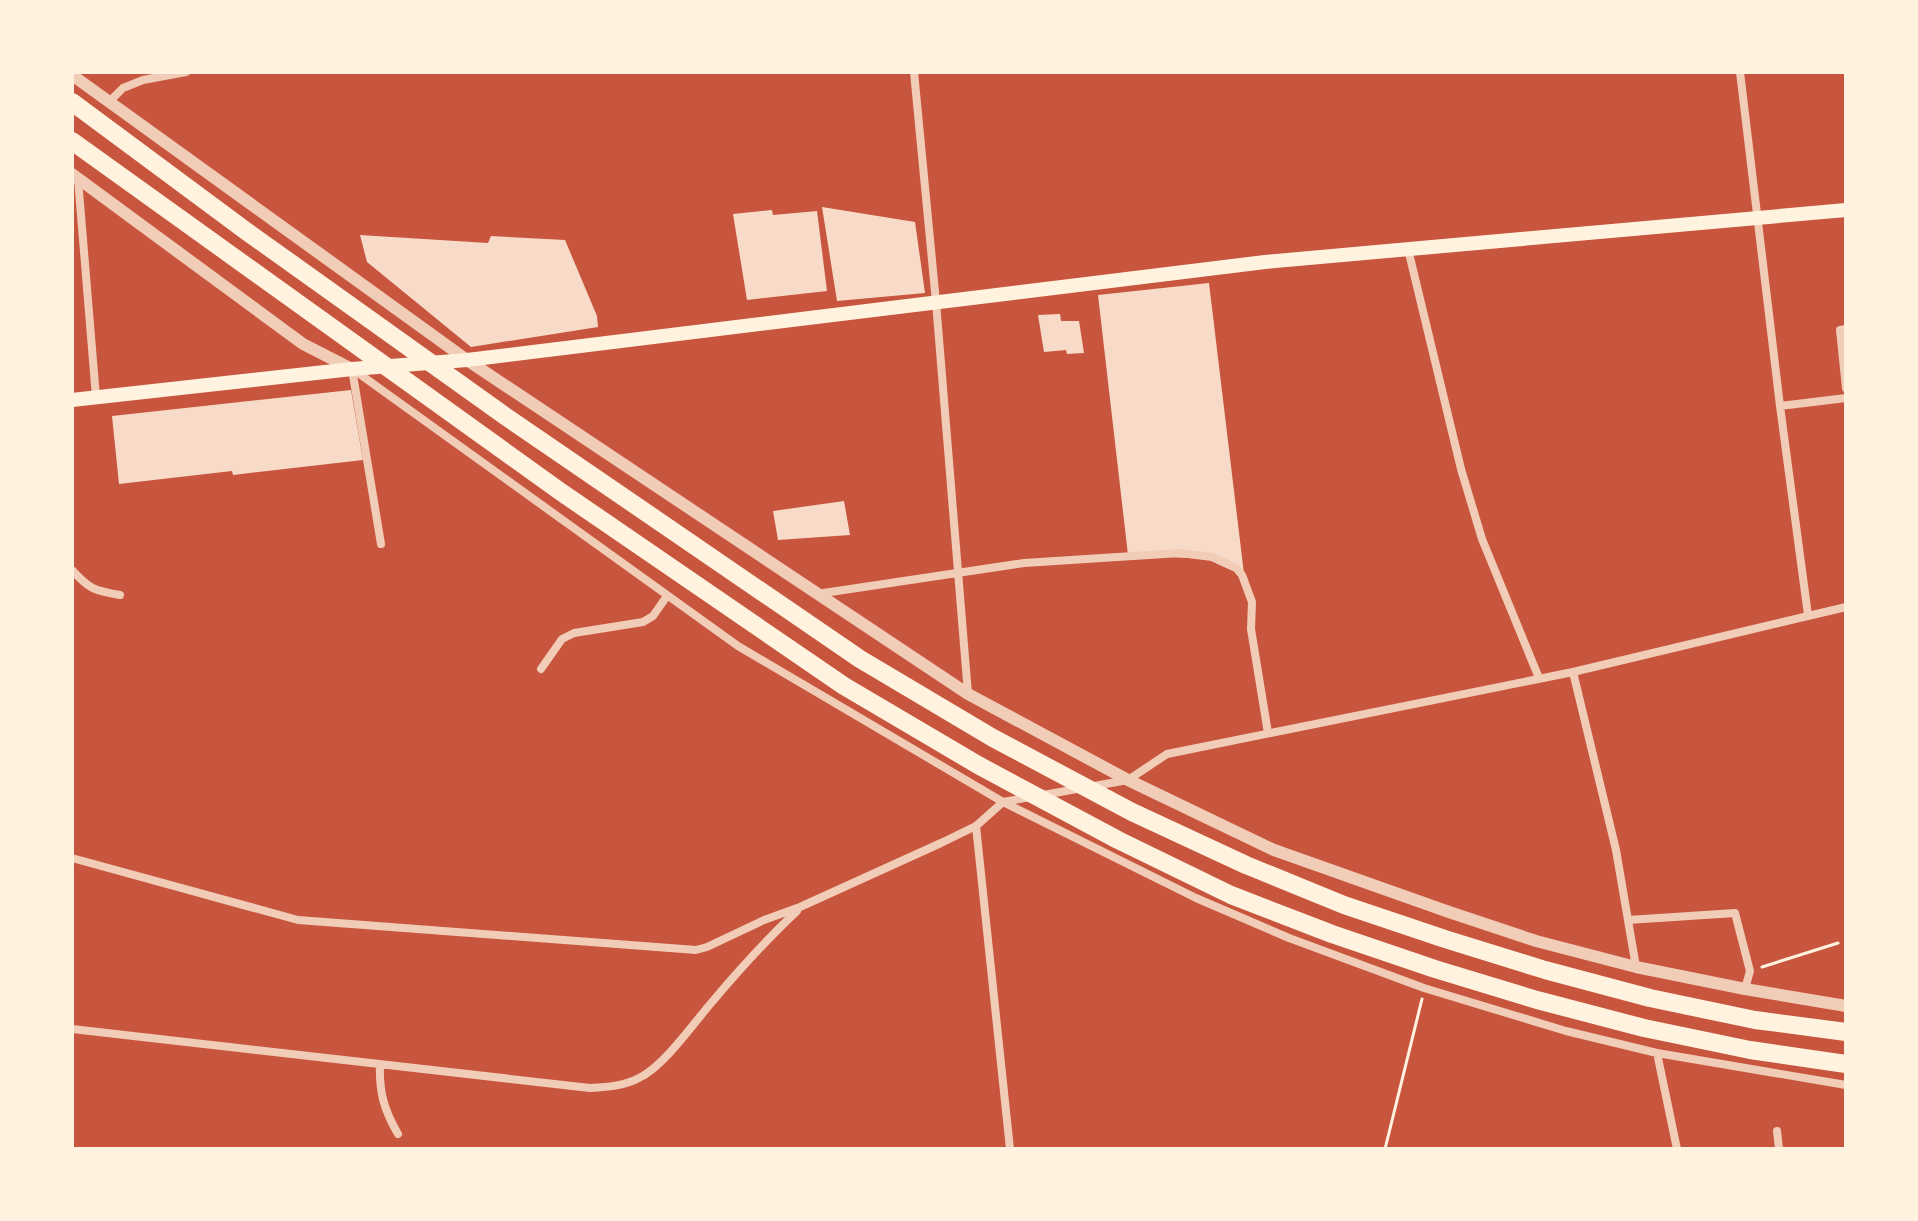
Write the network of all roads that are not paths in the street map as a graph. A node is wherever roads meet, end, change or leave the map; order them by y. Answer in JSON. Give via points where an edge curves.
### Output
{"nodes":[{"id":1,"x":186,"y":72,"type":"edge"},
{"id":2,"x":914,"y":72,"type":"edge"},
{"id":3,"x":1740,"y":72,"type":"edge"},
{"id":4,"x":72,"y":75,"type":"edge"},
{"id":5,"x":110,"y":101,"type":"junction"},
{"id":6,"x":72,"y":102,"type":"edge"},
{"id":7,"x":72,"y":141,"type":"edge"},
{"id":8,"x":75,"y":176,"type":"edge"},
{"id":9,"x":1846,"y":210,"type":"edge"},
{"id":10,"x":1758,"y":219,"type":"junction"},
{"id":11,"x":77,"y":226,"type":"edge"},
{"id":12,"x":1408,"y":249,"type":"junction"},
{"id":13,"x":936,"y":302,"type":"junction"},
{"id":14,"x":1846,"y":329,"type":"edge"},
{"id":15,"x":467,"y":360,"type":"junction"},
{"id":16,"x":352,"y":369,"type":"junction"},
{"id":17,"x":1846,"y":388,"type":"edge"},
{"id":18,"x":96,"y":397,"type":"junction"},
{"id":19,"x":1846,"y":398,"type":"edge"},
{"id":20,"x":72,"y":400,"type":"edge"},
{"id":21,"x":1780,"y":406,"type":"junction"},
{"id":22,"x":381,"y":544,"type":"dead end"},
{"id":23,"x":72,"y":570,"type":"edge"},
{"id":24,"x":958,"y":573,"type":"junction"},
{"id":25,"x":817,"y":594,"type":"junction"},
{"id":26,"x":120,"y":595,"type":"dead end"},
{"id":27,"x":667,"y":596,"type":"junction"},
{"id":28,"x":1846,"y":607,"type":"edge"},
{"id":29,"x":1808,"y":615,"type":"junction"},
{"id":30,"x":541,"y":669,"type":"dead end"},
{"id":31,"x":1573,"y":672,"type":"junction"},
{"id":32,"x":1539,"y":678,"type":"junction"},
{"id":33,"x":968,"y":694,"type":"junction"},
{"id":34,"x":1268,"y":733,"type":"junction"},
{"id":35,"x":1128,"y":780,"type":"junction"},
{"id":36,"x":1003,"y":802,"type":"junction"},
{"id":37,"x":976,"y":826,"type":"junction"},
{"id":38,"x":72,"y":858,"type":"edge"},
{"id":39,"x":800,"y":907,"type":"junction"},
{"id":40,"x":1628,"y":920,"type":"junction"},
{"id":41,"x":1636,"y":967,"type":"junction"},
{"id":42,"x":1745,"y":989,"type":"junction"},
{"id":43,"x":1846,"y":1006,"type":"edge"},
{"id":44,"x":72,"y":1029,"type":"edge"},
{"id":45,"x":1846,"y":1032,"type":"edge"},
{"id":46,"x":1657,"y":1053,"type":"junction"},
{"id":47,"x":1846,"y":1064,"type":"edge"},
{"id":48,"x":380,"y":1065,"type":"junction"},
{"id":49,"x":1846,"y":1085,"type":"edge"},
{"id":50,"x":1777,"y":1131,"type":"dead end"},
{"id":51,"x":398,"y":1134,"type":"dead end"},
{"id":52,"x":1010,"y":1149,"type":"edge"},
{"id":53,"x":1677,"y":1149,"type":"edge"},
{"id":54,"x":1779,"y":1149,"type":"edge"}],
"edges":[{"from":1,"to":5,"type":"street","via":[[143,80]]},
{"from":2,"to":13,"type":"street"},
{"from":3,"to":10,"type":"street"},
{"from":4,"to":5,"type":"street"},
{"from":5,"to":15,"type":"street"},
{"from":6,"to":45,"type":"highway","via":[[492,407],[860,659],[1132,812],[1344,905],[1545,970],[1755,1020]]},
{"from":7,"to":47,"type":"highway","via":[[561,492],[844,686],[1118,840],[1231,895],[1435,969],[1644,1028]]},
{"from":8,"to":11,"type":"street"},
{"from":8,"to":16,"type":"street","via":[[303,344]]},
{"from":9,"to":10,"type":"main road"},
{"from":10,"to":12,"type":"main road"},
{"from":10,"to":21,"type":"street"},
{"from":11,"to":18,"type":"street"},
{"from":12,"to":13,"type":"main road"},
{"from":12,"to":32,"type":"street","via":[[1482,539]]},
{"from":13,"to":15,"type":"main road"},
{"from":13,"to":24,"type":"street"},
{"from":14,"to":17,"type":"street","via":[[1840,330]]},
{"from":15,"to":16,"type":"main road"},
{"from":15,"to":25,"type":"street"},
{"from":16,"to":18,"type":"main road"},
{"from":16,"to":22,"type":"street"},
{"from":16,"to":27,"type":"street"},
{"from":18,"to":20,"type":"main road"},
{"from":19,"to":21,"type":"street"},
{"from":21,"to":29,"type":"street"},
{"from":23,"to":26,"type":"street","via":[[96,591]]},
{"from":24,"to":25,"type":"street"},
{"from":24,"to":33,"type":"street"},
{"from":24,"to":34,"type":"street","via":[[1024,563],[1180,553],[1212,557],[1236,568],[1252,602],[1251,629]]},
{"from":25,"to":33,"type":"street"},
{"from":27,"to":30,"type":"street","via":[[643,622],[562,639]]},
{"from":27,"to":36,"type":"street","via":[[738,646]]},
{"from":28,"to":29,"type":"street"},
{"from":29,"to":31,"type":"street"},
{"from":31,"to":32,"type":"street"},
{"from":31,"to":40,"type":"street"},
{"from":32,"to":34,"type":"street"},
{"from":33,"to":35,"type":"street"},
{"from":34,"to":35,"type":"street","via":[[1167,754]]},
{"from":35,"to":36,"type":"street"},
{"from":35,"to":41,"type":"street","via":[[1274,850],[1536,941]]},
{"from":36,"to":37,"type":"street"},
{"from":36,"to":46,"type":"street","via":[[1289,938],[1424,988]]},
{"from":37,"to":39,"type":"street"},
{"from":37,"to":52,"type":"street"},
{"from":38,"to":39,"type":"street","via":[[298,920],[696,950]]},
{"from":39,"to":48,"type":"street","via":[[641,1077],[590,1088]]},
{"from":40,"to":41,"type":"street"},
{"from":40,"to":42,"type":"street","via":[[1735,913],[1750,971]]},
{"from":41,"to":42,"type":"street"},
{"from":42,"to":43,"type":"street"},
{"from":44,"to":48,"type":"street"},
{"from":46,"to":49,"type":"street"},
{"from":46,"to":53,"type":"street"},
{"from":48,"to":51,"type":"street","via":[[383,1104]]},
{"from":50,"to":54,"type":"street"}]}
